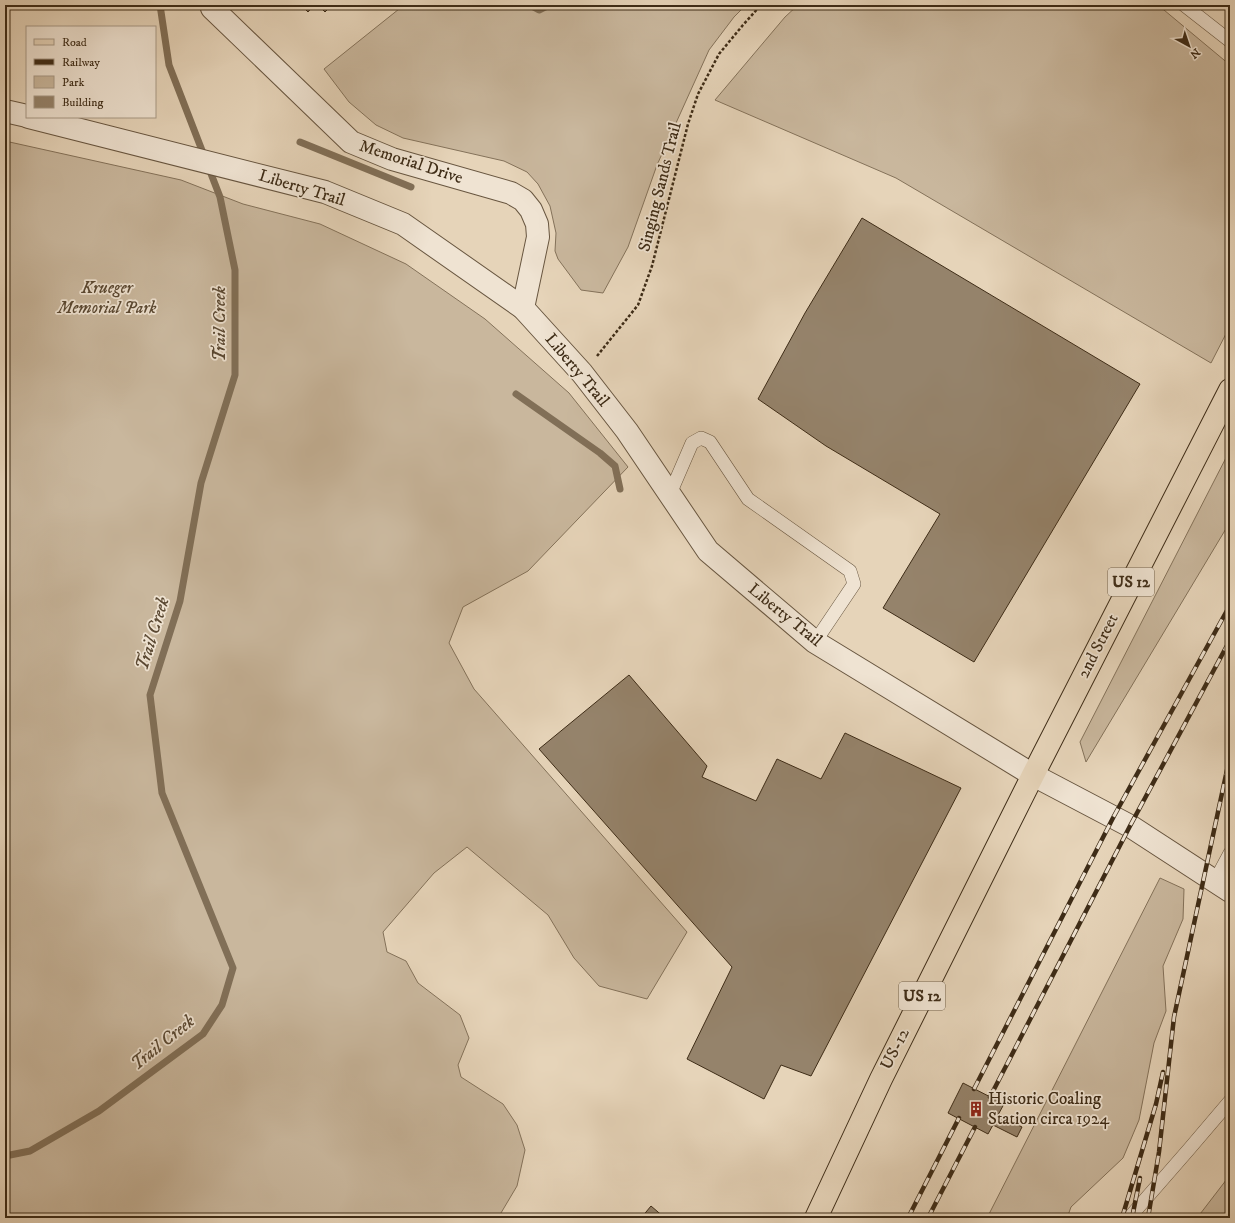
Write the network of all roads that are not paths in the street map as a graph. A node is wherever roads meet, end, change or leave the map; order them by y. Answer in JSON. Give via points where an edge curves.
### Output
{"nodes":[{"id":1,"x":1184,"y":5,"type":"edge"},
{"id":2,"x":212,"y":8,"type":"dead end"},
{"id":3,"x":1230,"y":41,"type":"edge"},
{"id":4,"x":5,"y":111,"type":"edge"},
{"id":5,"x":26,"y":116,"type":"edge"},
{"id":6,"x":32,"y":118,"type":"edge"},
{"id":7,"x":523,"y":308,"type":"junction"},
{"id":8,"x":1230,"y":390,"type":"edge"},
{"id":9,"x":670,"y":494,"type":"junction"},
{"id":10,"x":815,"y":642,"type":"junction"},
{"id":11,"x":1032,"y":775,"type":"junction"},
{"id":12,"x":1230,"y":853,"type":"edge"},
{"id":13,"x":1223,"y":886,"type":"edge"},
{"id":14,"x":1230,"y":1101,"type":"edge"},
{"id":15,"x":816,"y":1218,"type":"edge"},
{"id":16,"x":1128,"y":1218,"type":"edge"}],
"edges":[{"from":1,"to":3,"type":"lane"},
{"from":2,"to":7,"type":"street","name":"Memorial Drive","via":[[351,142],[392,159],[511,193],[523,200],[531,210],[538,237]]},
{"from":4,"to":5,"type":"street","name":"Liberty Trail"},
{"from":6,"to":7,"type":"street","name":"Liberty Trail","via":[[325,192],[403,224]]},
{"from":7,"to":9,"type":"street","name":"Liberty Trail","via":[[582,373],[627,431]]},
{"from":8,"to":11,"type":"main road","name":"2nd Street","number":"US 12"},
{"from":9,"to":10,"type":"street","name":"Liberty Trail","via":[[708,551]]},
{"from":9,"to":10,"type":"lane","via":[[692,443],[701,438],[710,442],[748,499],[850,571],[854,584]]},
{"from":10,"to":11,"type":"street","name":"Liberty Trail"},
{"from":11,"to":13,"type":"street","name":"Liberty Trail","via":[[1114,816]]},
{"from":11,"to":15,"type":"main road","name":"US-12","number":"US 12","via":[[881,1079]]},
{"from":12,"to":13,"type":"lane"},
{"from":14,"to":16,"type":"lane"}]}
